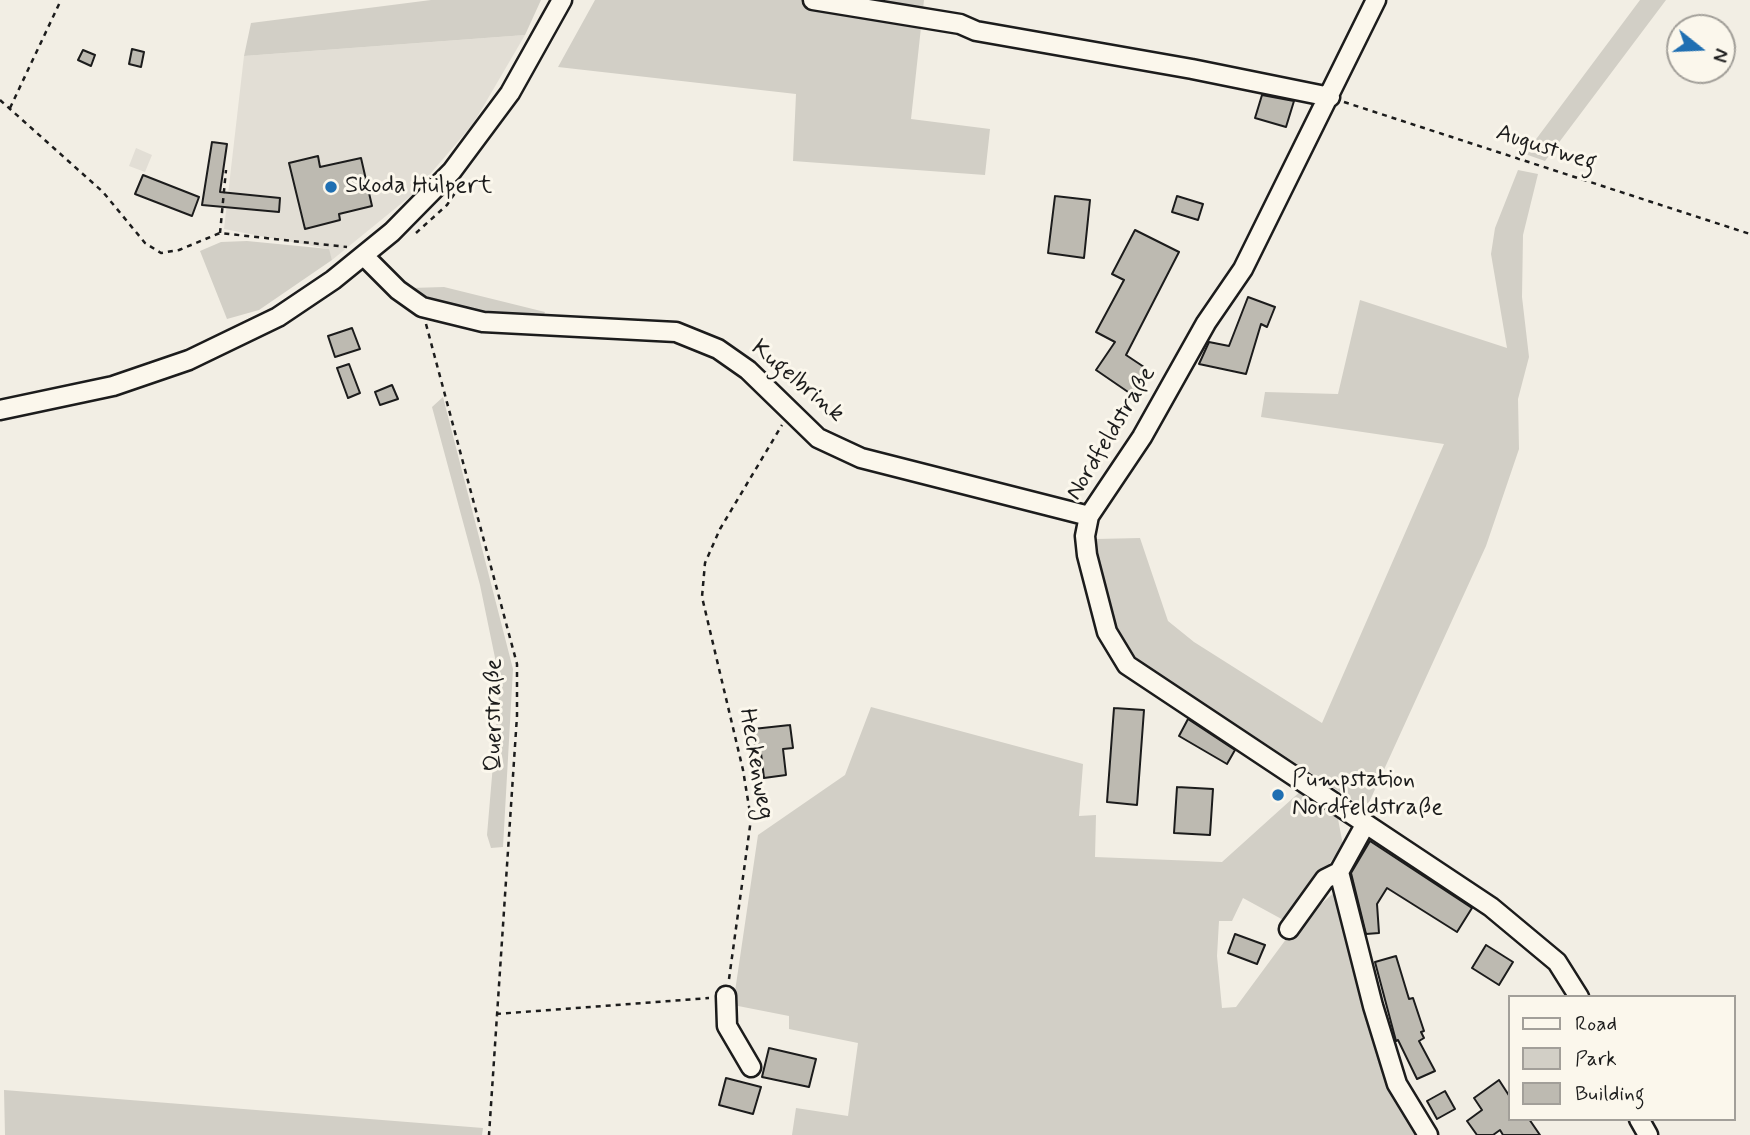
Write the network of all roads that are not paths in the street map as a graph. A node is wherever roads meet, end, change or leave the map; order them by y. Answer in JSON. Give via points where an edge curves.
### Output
{"nodes":[{"id":1,"x":562,"y":0,"type":"edge"},
{"id":2,"x":813,"y":0,"type":"edge"},
{"id":3,"x":1376,"y":0,"type":"edge"},
{"id":4,"x":1330,"y":97,"type":"junction"},
{"id":5,"x":364,"y":256,"type":"junction"},
{"id":6,"x":0,"y":410,"type":"edge"},
{"id":7,"x":1089,"y":516,"type":"junction"},
{"id":8,"x":1365,"y":825,"type":"junction"},
{"id":9,"x":1339,"y":872,"type":"junction"},
{"id":10,"x":1289,"y":929,"type":"dead end"},
{"id":11,"x":1577,"y":995,"type":"edge"},
{"id":12,"x":726,"y":996,"type":"road end"},
{"id":13,"x":751,"y":1067,"type":"dead end"},
{"id":14,"x":1428,"y":1135,"type":"edge"}],
"edges":[{"from":1,"to":5,"type":"street","via":[[483,132],[431,195]]},
{"from":2,"to":4,"type":"street","via":[[960,24],[976,31]]},
{"from":3,"to":4,"type":"street","name":"Nordfeldstraße"},
{"from":4,"to":7,"type":"street","name":"Nordfeldstraße","via":[[1243,269]]},
{"from":5,"to":6,"type":"street","via":[[278,317],[189,360],[113,386]]},
{"from":5,"to":7,"type":"street","name":"Kugelbrink","via":[[422,307],[483,322],[676,332],[718,349],[748,370],[818,438],[860,458]]},
{"from":7,"to":8,"type":"street","name":"Nordfeldstraße","via":[[1085,536],[1094,591],[1107,632],[1127,665]]},
{"from":8,"to":9,"type":"street"},
{"from":8,"to":11,"type":"street","name":"Nordfeldstraße","via":[[1531,938],[1557,962]]},
{"from":9,"to":10,"type":"street","via":[[1325,878]]},
{"from":9,"to":14,"type":"street","via":[[1397,1084]]},
{"from":12,"to":13,"type":"street","via":[[727,1026]]}]}
